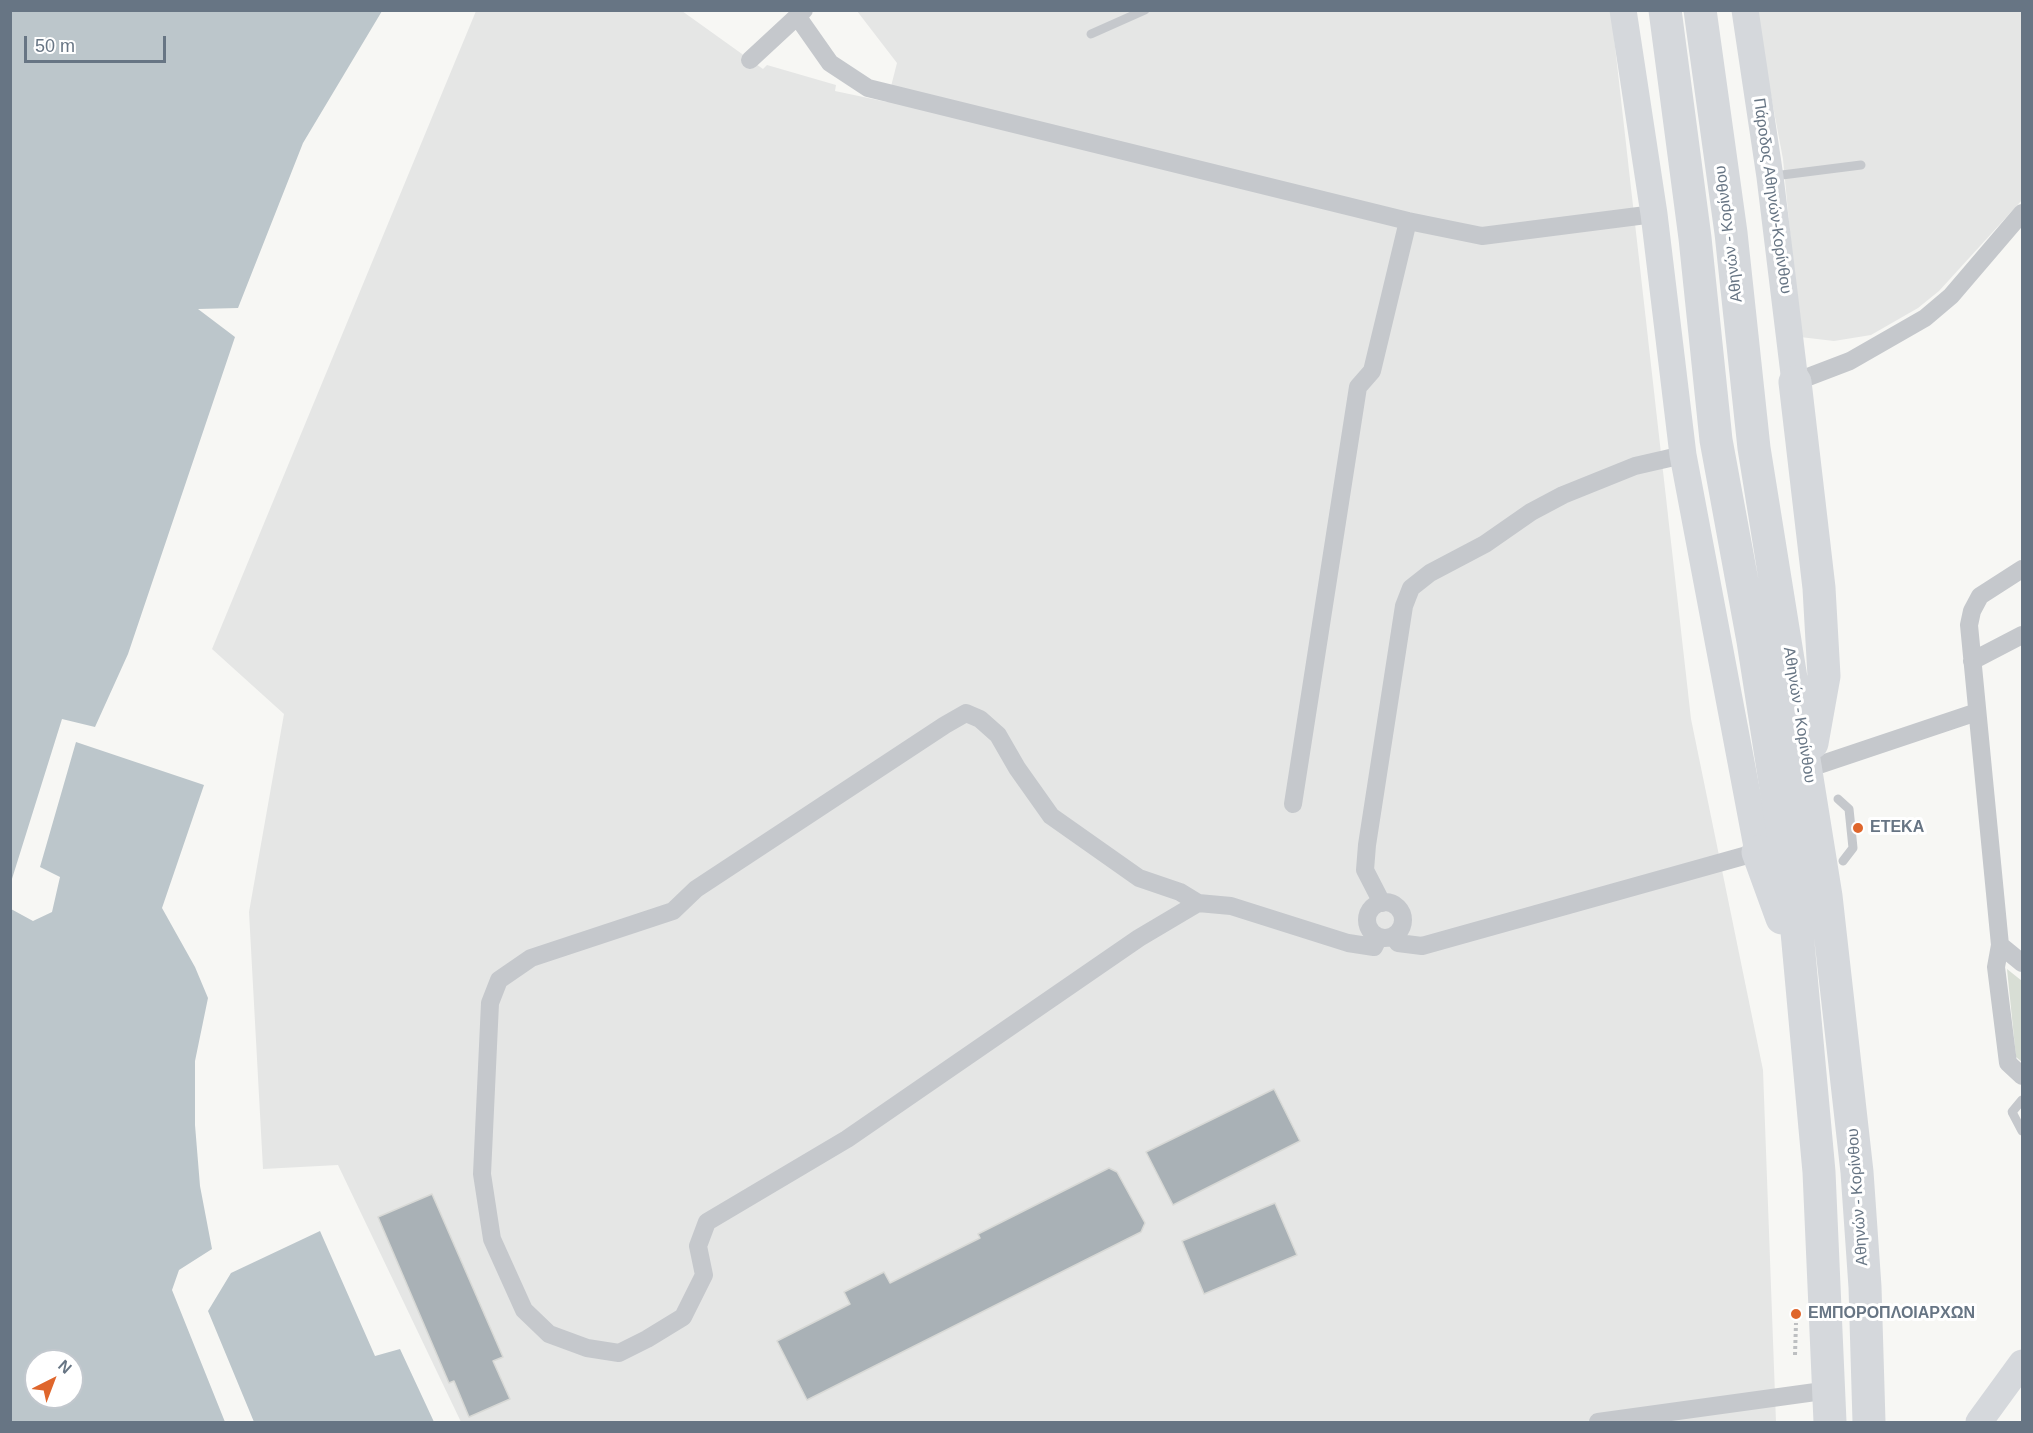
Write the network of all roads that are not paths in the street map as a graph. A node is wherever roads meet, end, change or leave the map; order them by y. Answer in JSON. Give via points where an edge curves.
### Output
{"nodes":[{"id":1,"x":1145,"y":10,"type":"edge"},
{"id":2,"x":1623,"y":10,"type":"edge"},
{"id":3,"x":1745,"y":10,"type":"edge"},
{"id":4,"x":800,"y":13,"type":"edge"},
{"id":5,"x":1701,"y":15,"type":"edge"},
{"id":6,"x":1666,"y":18,"type":"edge"},
{"id":7,"x":1091,"y":34,"type":"dead end"},
{"id":8,"x":750,"y":60,"type":"dead end"},
{"id":9,"x":1861,"y":165,"type":"dead end"},
{"id":10,"x":1770,"y":177,"type":"junction"},
{"id":11,"x":2022,"y":213,"type":"edge"},
{"id":12,"x":1654,"y":214,"type":"junction"},
{"id":13,"x":1408,"y":221,"type":"junction"},
{"id":14,"x":1795,"y":382,"type":"junction"},
{"id":15,"x":1683,"y":455,"type":"junction"},
{"id":16,"x":2022,"y":569,"type":"edge"},
{"id":17,"x":2022,"y":635,"type":"edge"},
{"id":18,"x":1972,"y":662,"type":"junction"},
{"id":19,"x":1977,"y":712,"type":"junction"},
{"id":20,"x":1808,"y":769,"type":"junction"},
{"id":21,"x":1838,"y":799,"type":"dead end"},
{"id":22,"x":1293,"y":804,"type":"dead end"},
{"id":23,"x":1758,"y":852,"type":"junction"},
{"id":24,"x":1843,"y":861,"type":"dead end"},
{"id":25,"x":1198,"y":903,"type":"junction"},
{"id":26,"x":1382,"y":903,"type":"junction"},
{"id":27,"x":1389,"y":941,"type":"junction"},
{"id":28,"x":2000,"y":945,"type":"junction"},
{"id":29,"x":2022,"y":963,"type":"edge"},
{"id":30,"x":1802,"y":976,"type":"junction"},
{"id":31,"x":2022,"y":1076,"type":"edge"},
{"id":32,"x":2022,"y":1100,"type":"edge"},
{"id":33,"x":2022,"y":1131,"type":"edge"},
{"id":34,"x":2021,"y":1370,"type":"edge"},
{"id":35,"x":1830,"y":1390,"type":"junction"},
{"id":36,"x":1598,"y":1422,"type":"edge"},
{"id":37,"x":1830,"y":1422,"type":"edge"},
{"id":38,"x":1869,"y":1422,"type":"edge"},
{"id":39,"x":1979,"y":1422,"type":"edge"}],
"edges":[{"from":1,"to":7,"type":"lane"},
{"from":2,"to":12,"type":"main road"},
{"from":3,"to":10,"type":"main road","name":"Πάροδος Αθηνών-Κορίνθου"},
{"from":4,"to":8,"type":"street"},
{"from":4,"to":13,"type":"street","via":[[830,63],[868,88]]},
{"from":5,"to":20,"type":"highway","name":"Αθηνών - Κορίνθου","via":[[1731,233],[1754,448]]},
{"from":6,"to":30,"type":"highway","name":"Αθηνών - Κορίνθου","via":[[1716,440],[1760,683]]},
{"from":9,"to":10,"type":"lane"},
{"from":10,"to":14,"type":"main road","name":"Πάροδος Αθηνών-Κορίνθου"},
{"from":11,"to":14,"type":"street","via":[[1932,314],[1850,361]]},
{"from":12,"to":13,"type":"street","via":[[1482,236]]},
{"from":12,"to":15,"type":"main road"},
{"from":13,"to":22,"type":"street","via":[[1372,370],[1358,387]]},
{"from":14,"to":20,"type":"highway","via":[[1819,588],[1824,676]]},
{"from":15,"to":23,"type":"main road"},
{"from":15,"to":26,"type":"street","via":[[1635,466],[1563,495],[1411,588],[1404,606],[1367,845],[1365,870]]},
{"from":16,"to":18,"type":"street","via":[[1988,588],[1974,604],[1969,626]]},
{"from":17,"to":18,"type":"street"},
{"from":18,"to":19,"type":"street"},
{"from":19,"to":20,"type":"street"},
{"from":19,"to":28,"type":"street"},
{"from":20,"to":38,"type":"highway","name":"Αθηνών - Κορίνθου","via":[[1857,1172]]},
{"from":21,"to":24,"type":"lane","via":[[1849,809],[1853,848]]},
{"from":23,"to":27,"type":"street","via":[[1422,946]]},
{"from":23,"to":30,"type":"highway"},
{"from":25,"to":25,"type":"street","via":[[1129,945],[846,1138],[707,1222],[698,1246],[704,1275],[683,1317],[647,1339],[619,1353],[587,1348],[549,1334],[524,1310],[492,1239],[482,1174],[490,1002],[499,980],[531,958],[673,911],[696,889],[966,713],[998,735],[1051,816],[1139,878]]},
{"from":25,"to":27,"type":"street","via":[[1231,906],[1319,934]]},
{"from":26,"to":27,"type":"street","via":[[1372,909],[1369,927]]},
{"from":26,"to":27,"type":"street","via":[[1401,912],[1403,924]]},
{"from":28,"to":29,"type":"street"},
{"from":28,"to":31,"type":"street","via":[[1996,967],[2008,1063]]},
{"from":30,"to":35,"type":"highway","name":"Αθηνών - Κορίνθου","via":[[1820,1172]]},
{"from":32,"to":33,"type":"lane","via":[[2012,1113]]},
{"from":34,"to":39,"type":"main road"},
{"from":35,"to":36,"type":"street"},
{"from":35,"to":37,"type":"highway","name":"Αθηνών - Κορίνθου"}]}
